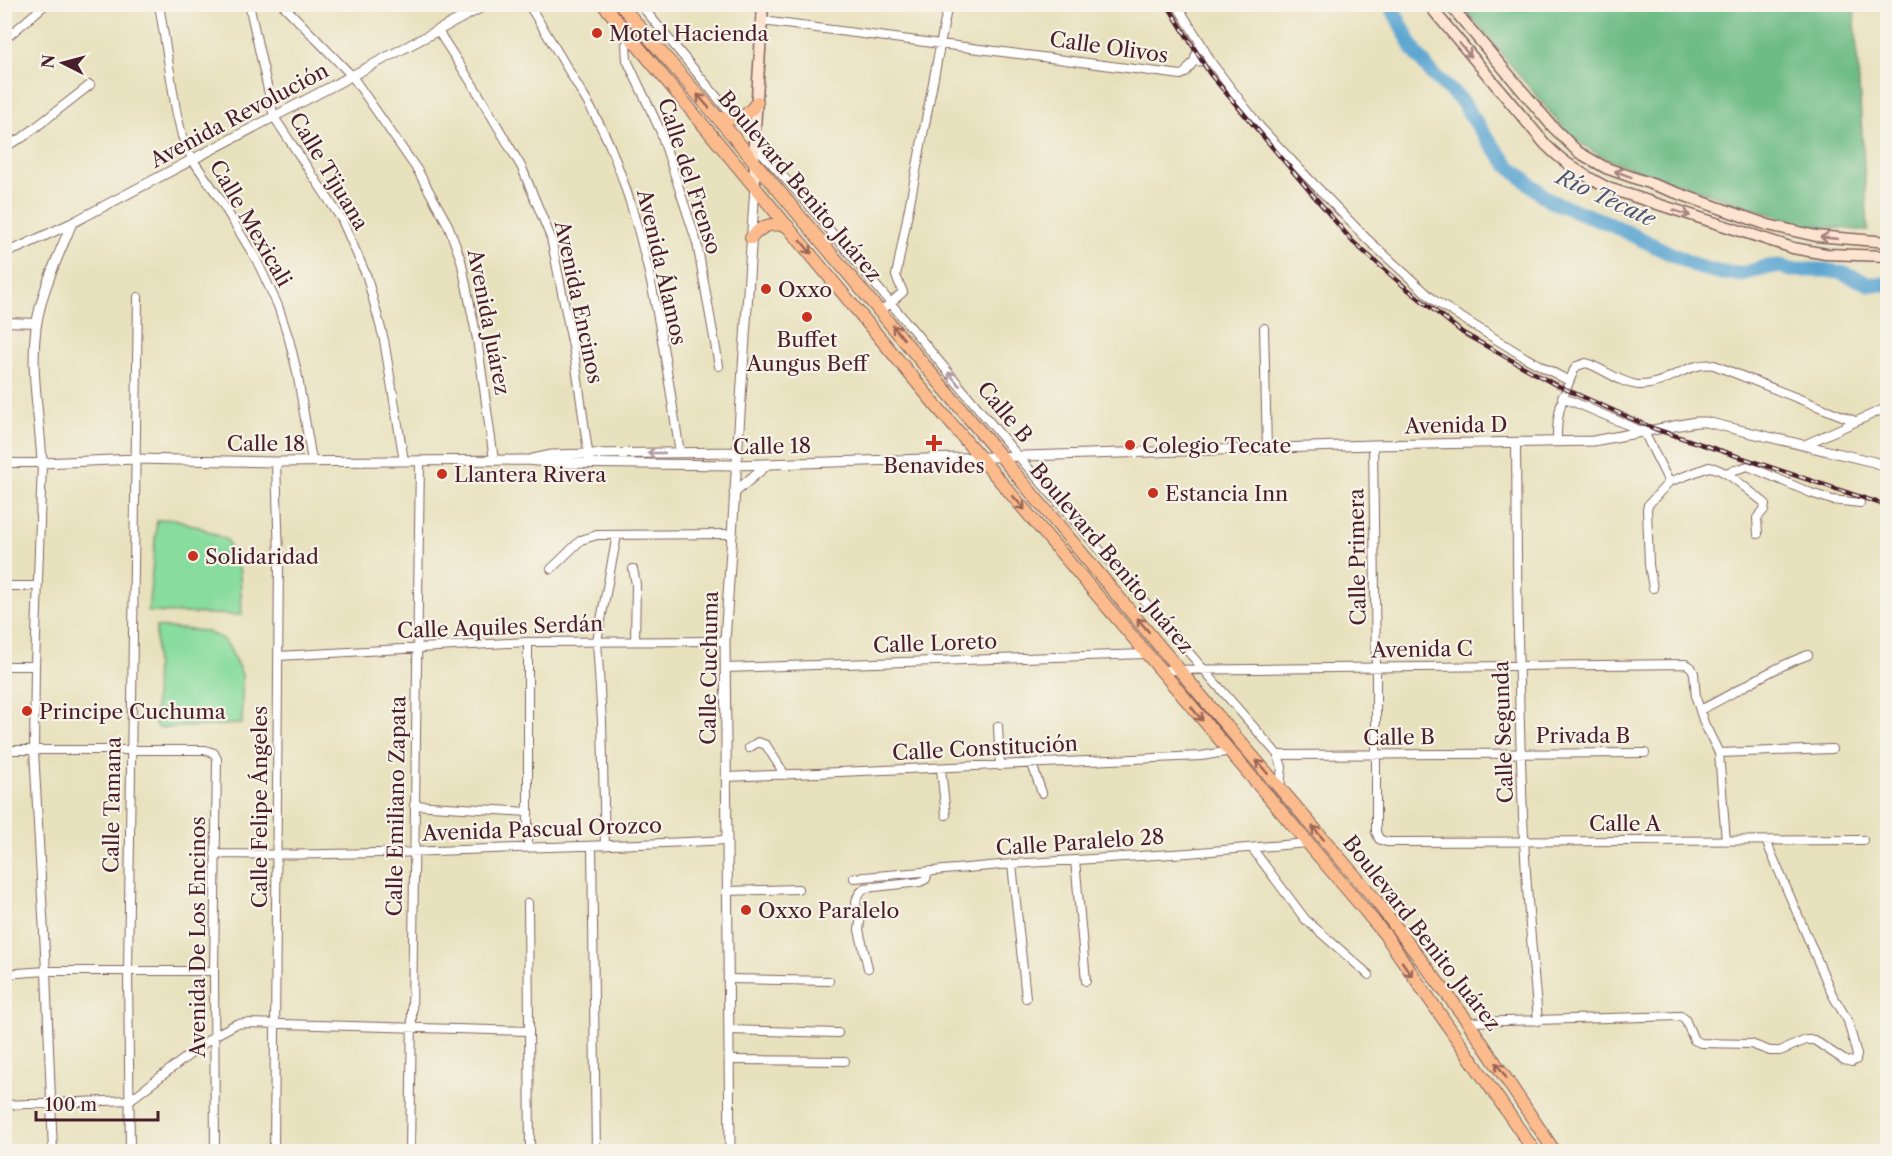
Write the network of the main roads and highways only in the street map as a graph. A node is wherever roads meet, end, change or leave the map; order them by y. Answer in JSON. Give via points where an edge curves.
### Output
{"nodes":[{"id":1,"x":603,"y":4,"type":"edge"},
{"id":2,"x":620,"y":4,"type":"edge"},
{"id":3,"x":763,"y":4,"type":"edge"},
{"id":4,"x":1428,"y":4,"type":"edge"},
{"id":5,"x":1449,"y":4,"type":"edge"},
{"id":6,"x":757,"y":102,"type":"junction"},
{"id":7,"x":717,"y":117,"type":"junction"},
{"id":8,"x":706,"y":128,"type":"junction"},
{"id":9,"x":753,"y":160,"type":"junction"},
{"id":10,"x":755,"y":186,"type":"junction"},
{"id":11,"x":788,"y":226,"type":"junction"},
{"id":12,"x":751,"y":238,"type":"road end"},
{"id":13,"x":1887,"y":242,"type":"edge"},
{"id":14,"x":1887,"y":256,"type":"edge"},
{"id":15,"x":1338,"y":879,"type":"junction"},
{"id":16,"x":1394,"y":923,"type":"junction"},
{"id":17,"x":1534,"y":1152,"type":"edge"},
{"id":18,"x":1555,"y":1152,"type":"edge"}],
"edges":[{"from":1,"to":8,"type":"main road","name":"Boulevard Benito Juárez"},
{"from":7,"to":2,"type":"main road","name":"Boulevard Benito Juárez","one_way":true},
{"from":3,"to":6,"type":"main road"},
{"from":4,"to":14,"type":"main road","one_way":true,"via":[[1546,145],[1591,179],[1785,246],[1826,254]]},
{"from":13,"to":5,"type":"main road","one_way":true,"via":[[1787,231],[1591,160],[1568,144]]},
{"from":6,"to":7,"type":"main road","via":[[749,113],[735,119]]},
{"from":6,"to":9,"type":"main road"},
{"from":7,"to":9,"type":"main road","name":"Boulevard Benito Juárez"},
{"from":8,"to":9,"type":"main road","via":[[721,135],[743,160]]},
{"from":8,"to":10,"type":"main road","name":"Boulevard Benito Juárez"},
{"from":9,"to":10,"type":"main road"},
{"from":16,"to":9,"type":"main road","name":"Boulevard Benito Juárez","one_way":true},
{"from":10,"to":11,"type":"main road","name":"Boulevard Benito Juárez"},
{"from":11,"to":12,"type":"main road","via":[[766,225]]},
{"from":11,"to":15,"type":"main road","name":"Boulevard Benito Juárez","one_way":true},
{"from":15,"to":16,"type":"main road","via":[[1358,891],[1387,924]]},
{"from":15,"to":17,"type":"main road","name":"Boulevard Benito Juárez","one_way":true,"via":[[1386,936]]},
{"from":18,"to":16,"type":"main road","name":"Boulevard Benito Juárez","one_way":true,"via":[[1468,1022]]}]}
